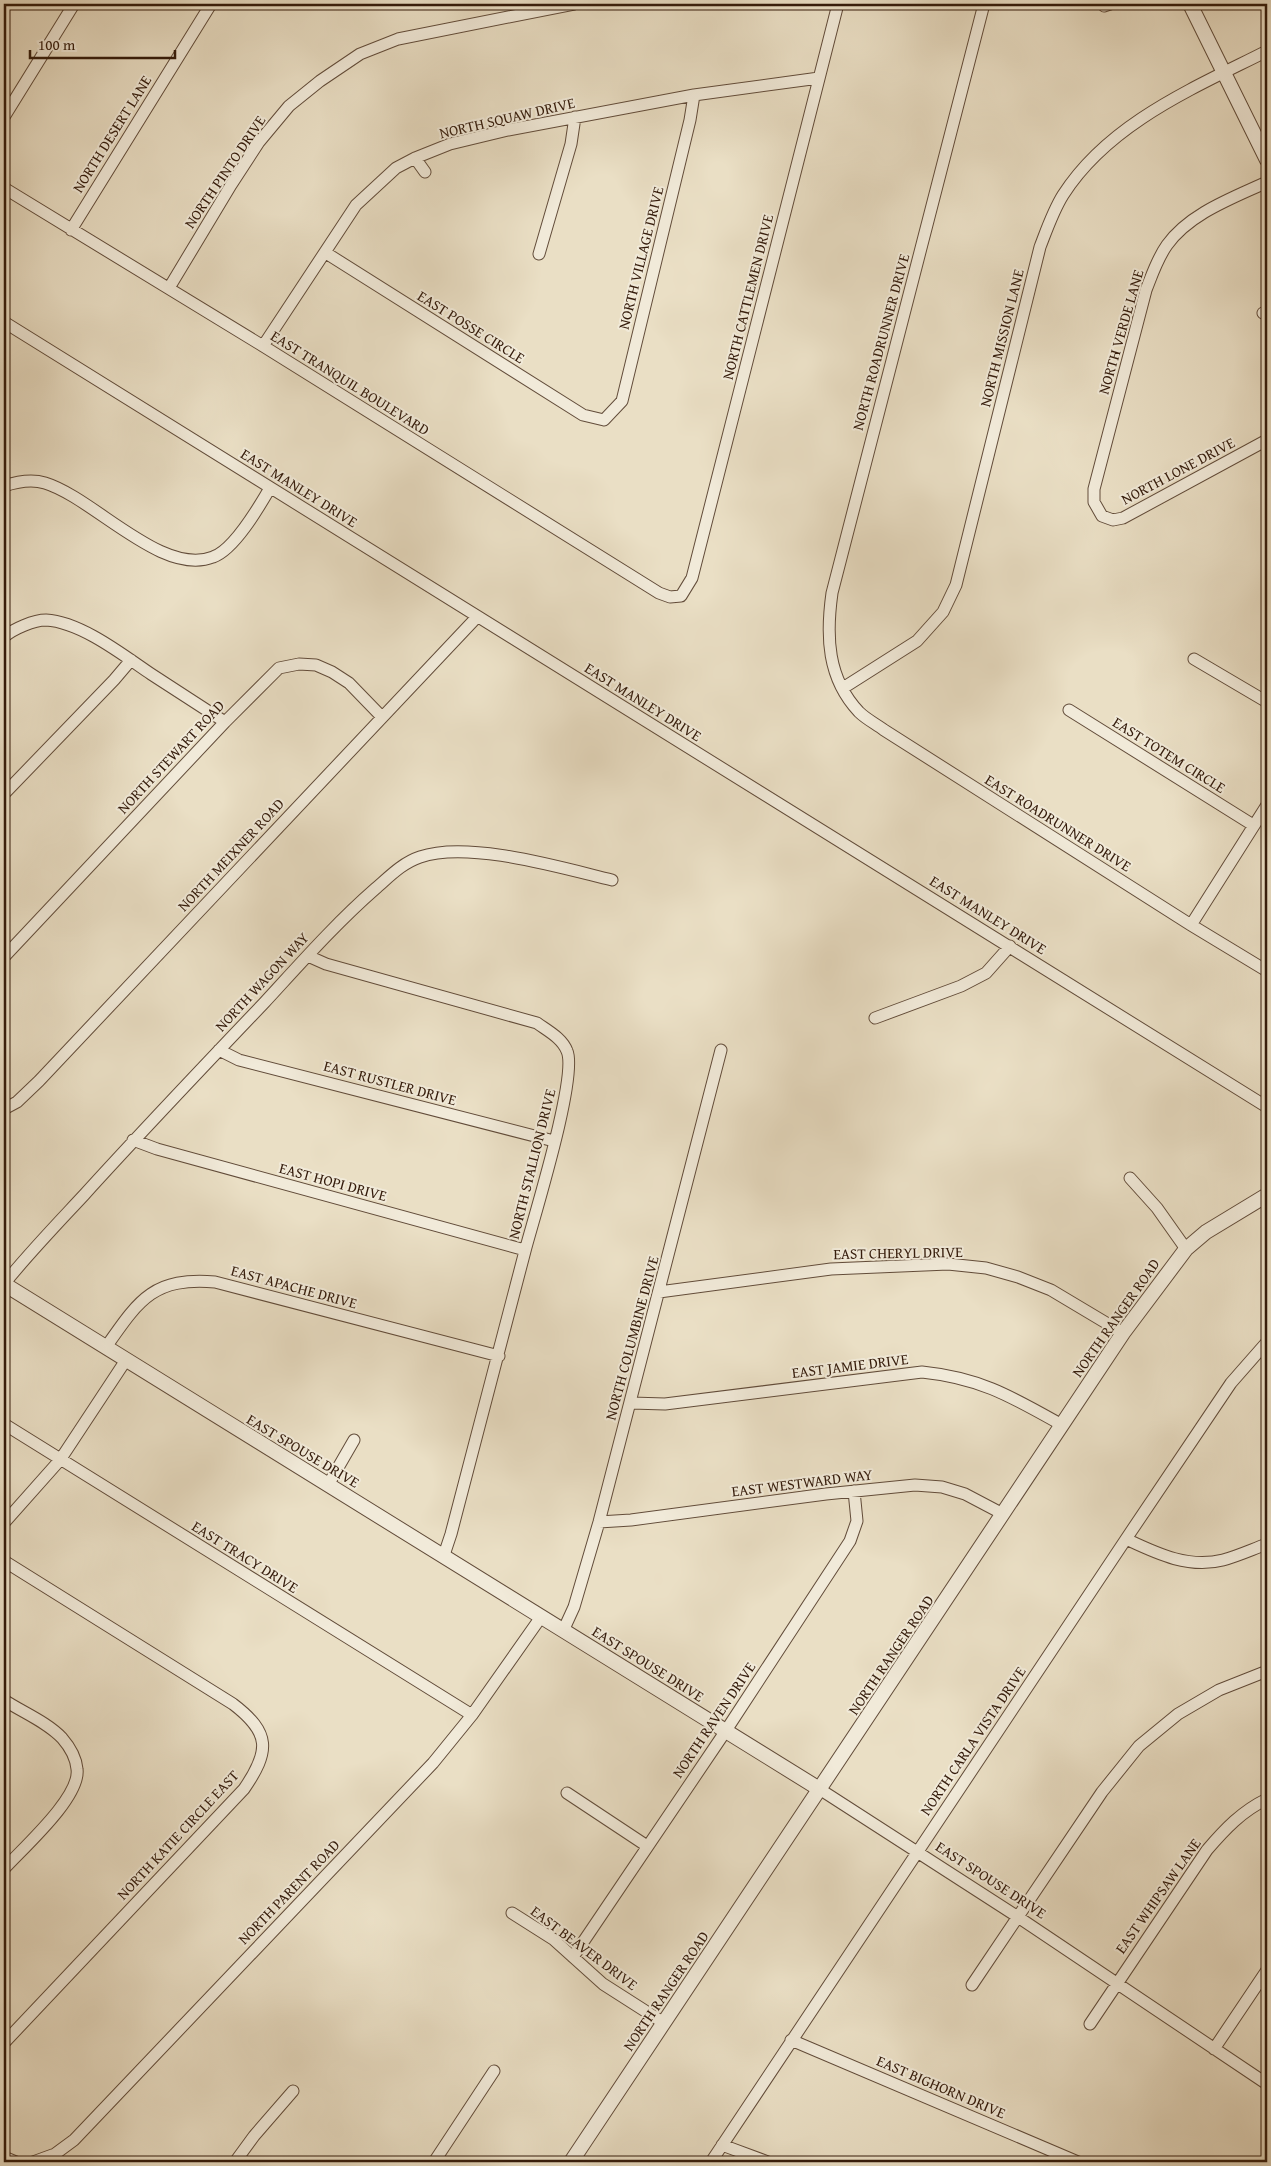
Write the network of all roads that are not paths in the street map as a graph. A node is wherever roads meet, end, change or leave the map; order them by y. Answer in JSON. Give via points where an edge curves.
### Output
{"nodes":[{"id":1,"x":74,"y":4,"type":"edge"},
{"id":2,"x":211,"y":4,"type":"edge"},
{"id":3,"x":574,"y":4,"type":"edge"},
{"id":4,"x":838,"y":4,"type":"edge"},
{"id":5,"x":984,"y":4,"type":"edge"},
{"id":6,"x":1190,"y":4,"type":"edge"},
{"id":7,"x":1267,"y":51,"type":"edge"},
{"id":8,"x":1223,"y":73,"type":"junction"},
{"id":9,"x":819,"y":78,"type":"junction"},
{"id":10,"x":694,"y":95,"type":"junction"},
{"id":11,"x":4,"y":117,"type":"edge"},
{"id":12,"x":575,"y":117,"type":"junction"},
{"id":13,"x":415,"y":158,"type":"junction"},
{"id":14,"x":1267,"y":160,"type":"edge"},
{"id":15,"x":425,"y":172,"type":"dead end"},
{"id":16,"x":1267,"y":182,"type":"edge"},
{"id":17,"x":4,"y":188,"type":"edge"},
{"id":18,"x":70,"y":230,"type":"junction"},
{"id":19,"x":326,"y":253,"type":"junction"},
{"id":20,"x":539,"y":254,"type":"dead end"},
{"id":21,"x":168,"y":288,"type":"junction"},
{"id":22,"x":4,"y":322,"type":"edge"},
{"id":23,"x":263,"y":346,"type":"junction"},
{"id":24,"x":604,"y":420,"type":"joint"},
{"id":25,"x":1267,"y":440,"type":"edge"},
{"id":26,"x":4,"y":486,"type":"edge"},
{"id":27,"x":270,"y":488,"type":"junction"},
{"id":28,"x":1102,"y":516,"type":"joint"},
{"id":29,"x":681,"y":596,"type":"joint"},
{"id":30,"x":477,"y":617,"type":"junction"},
{"id":31,"x":4,"y":637,"type":"edge"},
{"id":32,"x":1194,"y":659,"type":"dead end"},
{"id":33,"x":130,"y":660,"type":"junction"},
{"id":34,"x":843,"y":688,"type":"junction"},
{"id":35,"x":1267,"y":702,"type":"edge"},
{"id":36,"x":1069,"y":710,"type":"dead end"},
{"id":37,"x":382,"y":716,"type":"junction"},
{"id":38,"x":225,"y":722,"type":"junction"},
{"id":39,"x":4,"y":794,"type":"edge"},
{"id":40,"x":1267,"y":804,"type":"edge"},
{"id":41,"x":1252,"y":825,"type":"junction"},
{"id":42,"x":612,"y":880,"type":"dead end"},
{"id":43,"x":1191,"y":925,"type":"junction"},
{"id":44,"x":1010,"y":946,"type":"junction"},
{"id":45,"x":308,"y":956,"type":"junction"},
{"id":46,"x":4,"y":957,"type":"edge"},
{"id":47,"x":1267,"y":971,"type":"edge"},
{"id":48,"x":875,"y":1018,"type":"dead end"},
{"id":49,"x":219,"y":1050,"type":"junction"},
{"id":50,"x":722,"y":1050,"type":"dead end"},
{"id":51,"x":1267,"y":1107,"type":"edge"},
{"id":52,"x":4,"y":1109,"type":"edge"},
{"id":53,"x":133,"y":1140,"type":"junction"},
{"id":54,"x":554,"y":1141,"type":"junction"},
{"id":55,"x":1130,"y":1178,"type":"dead end"},
{"id":56,"x":1267,"y":1195,"type":"edge"},
{"id":57,"x":1186,"y":1248,"type":"junction"},
{"id":58,"x":525,"y":1250,"type":"junction"},
{"id":59,"x":4,"y":1284,"type":"edge"},
{"id":60,"x":659,"y":1292,"type":"junction"},
{"id":61,"x":1123,"y":1333,"type":"junction"},
{"id":62,"x":1267,"y":1342,"type":"edge"},
{"id":63,"x":106,"y":1347,"type":"junction"},
{"id":64,"x":499,"y":1356,"type":"junction"},
{"id":65,"x":126,"y":1360,"type":"junction"},
{"id":66,"x":630,"y":1403,"type":"junction"},
{"id":67,"x":4,"y":1424,"type":"edge"},
{"id":68,"x":1062,"y":1425,"type":"junction"},
{"id":69,"x":354,"y":1440,"type":"dead end"},
{"id":70,"x":60,"y":1460,"type":"junction"},
{"id":71,"x":328,"y":1485,"type":"junction"},
{"id":72,"x":854,"y":1491,"type":"junction"},
{"id":73,"x":1003,"y":1514,"type":"junction"},
{"id":74,"x":599,"y":1522,"type":"junction"},
{"id":75,"x":4,"y":1523,"type":"edge"},
{"id":76,"x":1126,"y":1539,"type":"junction"},
{"id":77,"x":1267,"y":1544,"type":"edge"},
{"id":78,"x":444,"y":1555,"type":"junction"},
{"id":79,"x":4,"y":1561,"type":"edge"},
{"id":80,"x":541,"y":1617,"type":"junction"},
{"id":81,"x":563,"y":1631,"type":"junction"},
{"id":82,"x":1267,"y":1671,"type":"edge"},
{"id":83,"x":4,"y":1700,"type":"edge"},
{"id":84,"x":472,"y":1715,"type":"junction"},
{"id":85,"x":725,"y":1732,"type":"junction"},
{"id":86,"x":821,"y":1790,"type":"junction"},
{"id":87,"x":567,"y":1793,"type":"dead end"},
{"id":88,"x":1267,"y":1799,"type":"edge"},
{"id":89,"x":647,"y":1846,"type":"junction"},
{"id":90,"x":918,"y":1852,"type":"junction"},
{"id":91,"x":4,"y":1869,"type":"edge"},
{"id":92,"x":512,"y":1914,"type":"dead end"},
{"id":93,"x":1018,"y":1917,"type":"junction"},
{"id":94,"x":573,"y":1958,"type":"junction"},
{"id":95,"x":1267,"y":1970,"type":"edge"},
{"id":96,"x":1116,"y":1982,"type":"junction"},
{"id":97,"x":972,"y":1985,"type":"dead end"},
{"id":98,"x":664,"y":2023,"type":"junction"},
{"id":99,"x":1090,"y":2024,"type":"dead end"},
{"id":100,"x":791,"y":2040,"type":"junction"},
{"id":101,"x":4,"y":2043,"type":"edge"},
{"id":102,"x":1214,"y":2049,"type":"junction"},
{"id":103,"x":494,"y":2071,"type":"dead end"},
{"id":104,"x":1267,"y":2084,"type":"edge"},
{"id":105,"x":292,"y":2091,"type":"dead end"},
{"id":106,"x":722,"y":2145,"type":"junction"},
{"id":107,"x":4,"y":2157,"type":"edge"},
{"id":108,"x":16,"y":2162,"type":"edge"},
{"id":109,"x":34,"y":2162,"type":"edge"},
{"id":110,"x":235,"y":2162,"type":"edge"},
{"id":111,"x":434,"y":2162,"type":"edge"},
{"id":112,"x":571,"y":2162,"type":"edge"},
{"id":113,"x":711,"y":2162,"type":"edge"},
{"id":114,"x":768,"y":2162,"type":"edge"},
{"id":115,"x":1078,"y":2162,"type":"edge"}],
"edges":[{"from":1,"to":11,"type":"street"},
{"from":2,"to":18,"type":"street","name":"NORTH DESERT LANE"},
{"from":3,"to":21,"type":"street","name":"NORTH PINTO DRIVE","via":[[398,39],[360,54],[320,81],[290,106],[259,142]]},
{"from":4,"to":9,"type":"street","name":"NORTH CATTLEMEN DRIVE"},
{"from":5,"to":34,"type":"street","name":"NORTH ROADRUNNER DRIVE","via":[[832,593],[828,638],[832,662]]},
{"from":6,"to":8,"type":"street"},
{"from":7,"to":8,"type":"street","name":"NORTH MISSION LANE"},
{"from":8,"to":14,"type":"street"},
{"from":8,"to":34,"type":"street","name":"NORTH MISSION LANE","via":[[1151,113],[1113,139],[1084,166],[1063,195],[1040,247],[956,585],[943,612],[917,641]]},
{"from":9,"to":10,"type":"street","name":"NORTH SQUAW DRIVE"},
{"from":9,"to":29,"type":"street","name":"NORTH CATTLEMEN DRIVE","via":[[692,578]]},
{"from":10,"to":12,"type":"street","name":"NORTH SQUAW DRIVE"},
{"from":10,"to":24,"type":"street","name":"NORTH VILLAGE DRIVE","via":[[622,401]]},
{"from":12,"to":13,"type":"street","name":"NORTH SQUAW DRIVE","via":[[450,144]]},
{"from":12,"to":20,"type":"street","via":[[572,144]]},
{"from":13,"to":15,"type":"street"},
{"from":13,"to":19,"type":"street","name":"NORTH SQUAW DRIVE","via":[[396,168],[363,198]]},
{"from":16,"to":28,"type":"street","name":"NORTH VERDE LANE","via":[[1187,223],[1167,244],[1156,263],[1146,290],[1094,489],[1094,502]]},
{"from":17,"to":18,"type":"street","name":"EAST TRANQUIL BOULEVARD"},
{"from":18,"to":21,"type":"street","name":"EAST TRANQUIL BOULEVARD"},
{"from":19,"to":23,"type":"street","name":"NORTH SQUAW DRIVE"},
{"from":19,"to":24,"type":"street","name":"EAST POSSE CIRCLE","via":[[583,415]]},
{"from":21,"to":23,"type":"street","name":"EAST TRANQUIL BOULEVARD"},
{"from":22,"to":27,"type":"street","name":"EAST MANLEY DRIVE"},
{"from":23,"to":29,"type":"street","name":"EAST TRANQUIL BOULEVARD","via":[[658,593]]},
{"from":25,"to":28,"type":"street","name":"NORTH LONE DRIVE","via":[[1123,518],[1113,520]]},
{"from":26,"to":27,"type":"street","via":[[16,482],[43,482],[66,492],[162,554],[192,561],[214,557],[234,540],[255,515]]},
{"from":27,"to":30,"type":"street","name":"EAST MANLEY DRIVE"},
{"from":30,"to":37,"type":"street","name":"NORTH MEIXNER ROAD"},
{"from":30,"to":44,"type":"street","name":"EAST MANLEY DRIVE"},
{"from":31,"to":33,"type":"street","via":[[25,625],[45,620],[88,634]]},
{"from":32,"to":35,"type":"street"},
{"from":33,"to":38,"type":"street"},
{"from":33,"to":39,"type":"street"},
{"from":34,"to":43,"type":"street","name":"EAST ROADRUNNER DRIVE","via":[[860,712],[884,730]]},
{"from":36,"to":41,"type":"street","name":"EAST TOTEM CIRCLE"},
{"from":37,"to":38,"type":"street","name":"NORTH STEWART ROAD","via":[[332,672],[316,665],[298,664],[279,668]]},
{"from":37,"to":52,"type":"street","name":"NORTH MEIXNER ROAD","via":[[39,1081],[17,1102]]},
{"from":38,"to":46,"type":"street","name":"NORTH STEWART ROAD"},
{"from":40,"to":41,"type":"street"},
{"from":41,"to":43,"type":"street"},
{"from":42,"to":45,"type":"street","name":"NORTH WAGON WAY","via":[[488,854],[448,852],[420,857],[386,879]]},
{"from":43,"to":47,"type":"street","name":"EAST ROADRUNNER DRIVE"},
{"from":44,"to":48,"type":"street","via":[[986,973],[961,986]]},
{"from":44,"to":51,"type":"street","name":"EAST MANLEY DRIVE"},
{"from":45,"to":49,"type":"street","name":"NORTH WAGON WAY"},
{"from":45,"to":54,"type":"street","name":"NORTH STALLION DRIVE","via":[[326,964],[537,1023],[556,1036],[568,1052],[570,1074]]},
{"from":49,"to":53,"type":"street","name":"NORTH WAGON WAY"},
{"from":49,"to":54,"type":"street","name":"EAST RUSTLER DRIVE","via":[[239,1060]]},
{"from":50,"to":60,"type":"street","name":"NORTH COLUMBINE DRIVE"},
{"from":53,"to":58,"type":"street","name":"EAST HOPI DRIVE"},
{"from":53,"to":59,"type":"street","name":"NORTH WAGON WAY"},
{"from":54,"to":58,"type":"street","name":"NORTH STALLION DRIVE"},
{"from":55,"to":57,"type":"street"},
{"from":56,"to":57,"type":"street","name":"NORTH RANGER ROAD"},
{"from":57,"to":61,"type":"street","name":"NORTH RANGER ROAD"},
{"from":58,"to":64,"type":"street","name":"NORTH STALLION DRIVE"},
{"from":59,"to":63,"type":"street","name":"EAST SPOUSE DRIVE"},
{"from":60,"to":61,"type":"street","name":"EAST CHERYL DRIVE","via":[[831,1269],[948,1264],[986,1268],[1051,1290]]},
{"from":60,"to":66,"type":"street","name":"NORTH COLUMBINE DRIVE"},
{"from":61,"to":68,"type":"street","name":"NORTH RANGER ROAD"},
{"from":62,"to":76,"type":"street","name":"NORTH CARLA VISTA DRIVE","via":[[1231,1383]]},
{"from":63,"to":64,"type":"street","name":"EAST APACHE DRIVE","via":[[148,1295],[174,1282],[192,1280],[215,1282]]},
{"from":63,"to":65,"type":"street","name":"EAST SPOUSE DRIVE"},
{"from":64,"to":78,"type":"street","name":"NORTH STALLION DRIVE"},
{"from":65,"to":70,"type":"street"},
{"from":65,"to":71,"type":"street","name":"EAST SPOUSE DRIVE"},
{"from":66,"to":68,"type":"street","name":"EAST JAMIE DRIVE","via":[[665,1404],[922,1372],[950,1375],[992,1387]]},
{"from":66,"to":74,"type":"street","name":"NORTH COLUMBINE DRIVE"},
{"from":67,"to":70,"type":"street","name":"EAST TRACY DRIVE"},
{"from":68,"to":73,"type":"street","name":"NORTH RANGER ROAD"},
{"from":69,"to":71,"type":"street"},
{"from":70,"to":75,"type":"street"},
{"from":70,"to":84,"type":"street","name":"EAST TRACY DRIVE"},
{"from":71,"to":78,"type":"street","name":"EAST SPOUSE DRIVE"},
{"from":72,"to":73,"type":"street","name":"EAST WESTWARD WAY","via":[[915,1485],[942,1487],[965,1494]]},
{"from":72,"to":74,"type":"street","name":"EAST WESTWARD WAY"},
{"from":72,"to":85,"type":"street","name":"NORTH RAVEN DRIVE","via":[[857,1521],[850,1541]]},
{"from":73,"to":86,"type":"street","name":"NORTH RANGER ROAD"},
{"from":74,"to":81,"type":"street","name":"NORTH COLUMBINE DRIVE","via":[[574,1607]]},
{"from":76,"to":77,"type":"street","via":[[1166,1558],[1200,1562],[1222,1560]]},
{"from":76,"to":90,"type":"street","name":"NORTH CARLA VISTA DRIVE"},
{"from":78,"to":80,"type":"street","name":"EAST SPOUSE DRIVE"},
{"from":79,"to":101,"type":"street","name":"NORTH KATIE CIRCLE EAST","via":[[234,1704],[257,1725],[263,1752],[257,1770],[244,1789]]},
{"from":80,"to":81,"type":"street","name":"EAST SPOUSE DRIVE"},
{"from":80,"to":84,"type":"street","name":"NORTH PARENT ROAD"},
{"from":81,"to":85,"type":"street","name":"EAST SPOUSE DRIVE"},
{"from":82,"to":93,"type":"street","via":[[1211,1695],[1178,1714],[1139,1746],[1102,1792]]},
{"from":83,"to":91,"type":"street","via":[[61,1738],[73,1754],[78,1770],[74,1788],[61,1808]]},
{"from":84,"to":109,"type":"street","name":"NORTH PARENT ROAD","via":[[433,1763],[74,2140],[55,2154]]},
{"from":85,"to":86,"type":"street","name":"EAST SPOUSE DRIVE"},
{"from":85,"to":89,"type":"street","name":"NORTH RAVEN DRIVE"},
{"from":86,"to":90,"type":"street","name":"EAST SPOUSE DRIVE"},
{"from":86,"to":98,"type":"street","name":"NORTH RANGER ROAD"},
{"from":87,"to":89,"type":"street"},
{"from":88,"to":96,"type":"street","name":"EAST WHIPSAW LANE","via":[[1242,1814],[1207,1850]]},
{"from":89,"to":94,"type":"street","name":"NORTH RAVEN DRIVE"},
{"from":90,"to":93,"type":"street","name":"EAST SPOUSE DRIVE"},
{"from":90,"to":100,"type":"street","name":"NORTH CARLA VISTA DRIVE"},
{"from":92,"to":94,"type":"street","name":"EAST BEAVER DRIVE","via":[[552,1939]]},
{"from":93,"to":96,"type":"street","name":"EAST SPOUSE DRIVE"},
{"from":93,"to":97,"type":"street"},
{"from":94,"to":98,"type":"street","name":"EAST BEAVER DRIVE","via":[[602,1984]]},
{"from":95,"to":102,"type":"street"},
{"from":96,"to":99,"type":"street","name":"EAST WHIPSAW LANE"},
{"from":96,"to":102,"type":"street","name":"EAST SPOUSE DRIVE"},
{"from":98,"to":112,"type":"street","name":"NORTH RANGER ROAD"},
{"from":100,"to":106,"type":"street","name":"NORTH CARLA VISTA DRIVE"},
{"from":100,"to":115,"type":"street","name":"EAST BIGHORN DRIVE"},
{"from":102,"to":104,"type":"street","name":"EAST SPOUSE DRIVE"},
{"from":103,"to":111,"type":"street"},
{"from":105,"to":110,"type":"street"},
{"from":106,"to":113,"type":"street","name":"NORTH CARLA VISTA DRIVE"},
{"from":106,"to":114,"type":"street"},
{"from":107,"to":108,"type":"street"}]}
